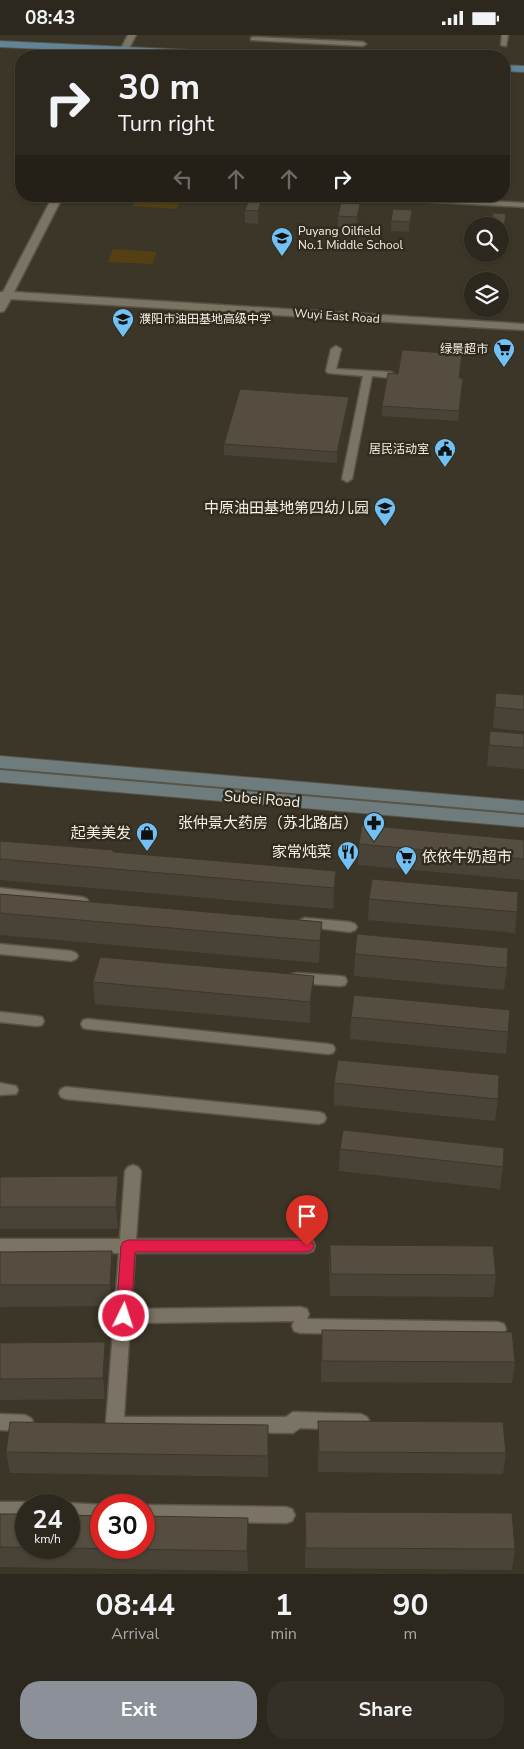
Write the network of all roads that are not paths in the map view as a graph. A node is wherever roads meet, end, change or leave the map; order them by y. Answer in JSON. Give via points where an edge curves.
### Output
{"nodes":[{"id":1,"x":132,"y":35,"type":"edge"},
{"id":2,"x":143,"y":35,"type":"edge"},
{"id":3,"x":505,"y":35,"type":"edge"},
{"id":4,"x":253,"y":39,"type":"dead end"},
{"id":5,"x":363,"y":44,"type":"dead end"},
{"id":6,"x":504,"y":45,"type":"dead end"},
{"id":7,"x":0,"y":46,"type":"edge"},
{"id":8,"x":73,"y":50,"type":"edge"},
{"id":9,"x":129,"y":50,"type":"edge"},
{"id":10,"x":130,"y":50,"type":"edge"},
{"id":11,"x":510,"y":70,"type":"edge"},
{"id":12,"x":524,"y":71,"type":"edge"},
{"id":13,"x":44,"y":202,"type":"edge"},
{"id":14,"x":55,"y":202,"type":"edge"},
{"id":15,"x":470,"y":202,"type":"edge"},
{"id":16,"x":524,"y":205,"type":"edge"},
{"id":17,"x":0,"y":285,"type":"edge"},
{"id":18,"x":2,"y":300,"type":"edge"},
{"id":19,"x":524,"y":327,"type":"edge"},
{"id":20,"x":524,"y":331,"type":"edge"},
{"id":21,"x":336,"y":349,"type":"dead end"},
{"id":22,"x":368,"y":373,"type":"junction"},
{"id":23,"x":391,"y":375,"type":"edge"},
{"id":24,"x":347,"y":479,"type":"dead end"},
{"id":25,"x":0,"y":762,"type":"edge"},
{"id":26,"x":0,"y":776,"type":"edge"},
{"id":27,"x":524,"y":807,"type":"edge"},
{"id":28,"x":524,"y":821,"type":"edge"},
{"id":29,"x":0,"y":893,"type":"edge"},
{"id":30,"x":93,"y":903,"type":"edge"},
{"id":31,"x":292,"y":921,"type":"edge"},
{"id":32,"x":350,"y":927,"type":"dead end"},
{"id":33,"x":0,"y":949,"type":"edge"},
{"id":34,"x":71,"y":956,"type":"dead end"},
{"id":35,"x":281,"y":976,"type":"edge"},
{"id":36,"x":340,"y":981,"type":"dead end"},
{"id":37,"x":0,"y":1017,"type":"edge"},
{"id":38,"x":37,"y":1021,"type":"dead end"},
{"id":39,"x":88,"y":1024,"type":"dead end"},
{"id":40,"x":328,"y":1049,"type":"dead end"},
{"id":41,"x":66,"y":1093,"type":"dead end"},
{"id":42,"x":319,"y":1118,"type":"dead end"},
{"id":43,"x":133,"y":1171,"type":"dead end"},
{"id":44,"x":0,"y":1246,"type":"edge"},
{"id":45,"x":128,"y":1246,"type":"junction"},
{"id":46,"x":307,"y":1246,"type":"dead end"},
{"id":47,"x":124,"y":1316,"type":"junction"},
{"id":48,"x":498,"y":1329,"type":"dead end"},
{"id":49,"x":381,"y":1422,"type":"edge"},
{"id":50,"x":0,"y":1423,"type":"edge"},
{"id":51,"x":38,"y":1423,"type":"edge"},
{"id":52,"x":96,"y":1423,"type":"edge"},
{"id":53,"x":115,"y":1423,"type":"junction"},
{"id":54,"x":0,"y":1510,"type":"edge"},
{"id":55,"x":15,"y":1510,"type":"edge"},
{"id":56,"x":155,"y":1513,"type":"edge"},
{"id":57,"x":286,"y":1515,"type":"dead end"}],
"edges":[{"from":1,"to":9,"type":"street"},
{"from":2,"to":10,"type":"street"},
{"from":3,"to":6,"type":"street"},
{"from":4,"to":5,"type":"street"},
{"from":7,"to":8,"type":"main road"},
{"from":11,"to":12,"type":"main road"},
{"from":13,"to":17,"type":"street"},
{"from":14,"to":18,"type":"street"},
{"from":15,"to":16,"type":"street"},
{"from":18,"to":19,"type":"street","name":"Wuyi East Road"},
{"from":18,"to":20,"type":"street","name":"Wuyi East Road"},
{"from":21,"to":22,"type":"street","via":[[331,371]]},
{"from":22,"to":23,"type":"street"},
{"from":22,"to":24,"type":"street"},
{"from":25,"to":27,"type":"main road","name":"Subei Road"},
{"from":26,"to":28,"type":"main road","name":"Subei Road"},
{"from":29,"to":30,"type":"street"},
{"from":31,"to":32,"type":"street"},
{"from":33,"to":34,"type":"street"},
{"from":35,"to":36,"type":"street"},
{"from":37,"to":38,"type":"street"},
{"from":39,"to":40,"type":"street"},
{"from":41,"to":42,"type":"street"},
{"from":43,"to":45,"type":"street"},
{"from":44,"to":45,"type":"street"},
{"from":45,"to":46,"type":"street"},
{"from":45,"to":47,"type":"street"},
{"from":47,"to":48,"type":"street"},
{"from":47,"to":53,"type":"street"},
{"from":49,"to":53,"type":"street"},
{"from":50,"to":51,"type":"street"},
{"from":52,"to":53,"type":"street"},
{"from":54,"to":55,"type":"street"},
{"from":56,"to":57,"type":"street"}]}
